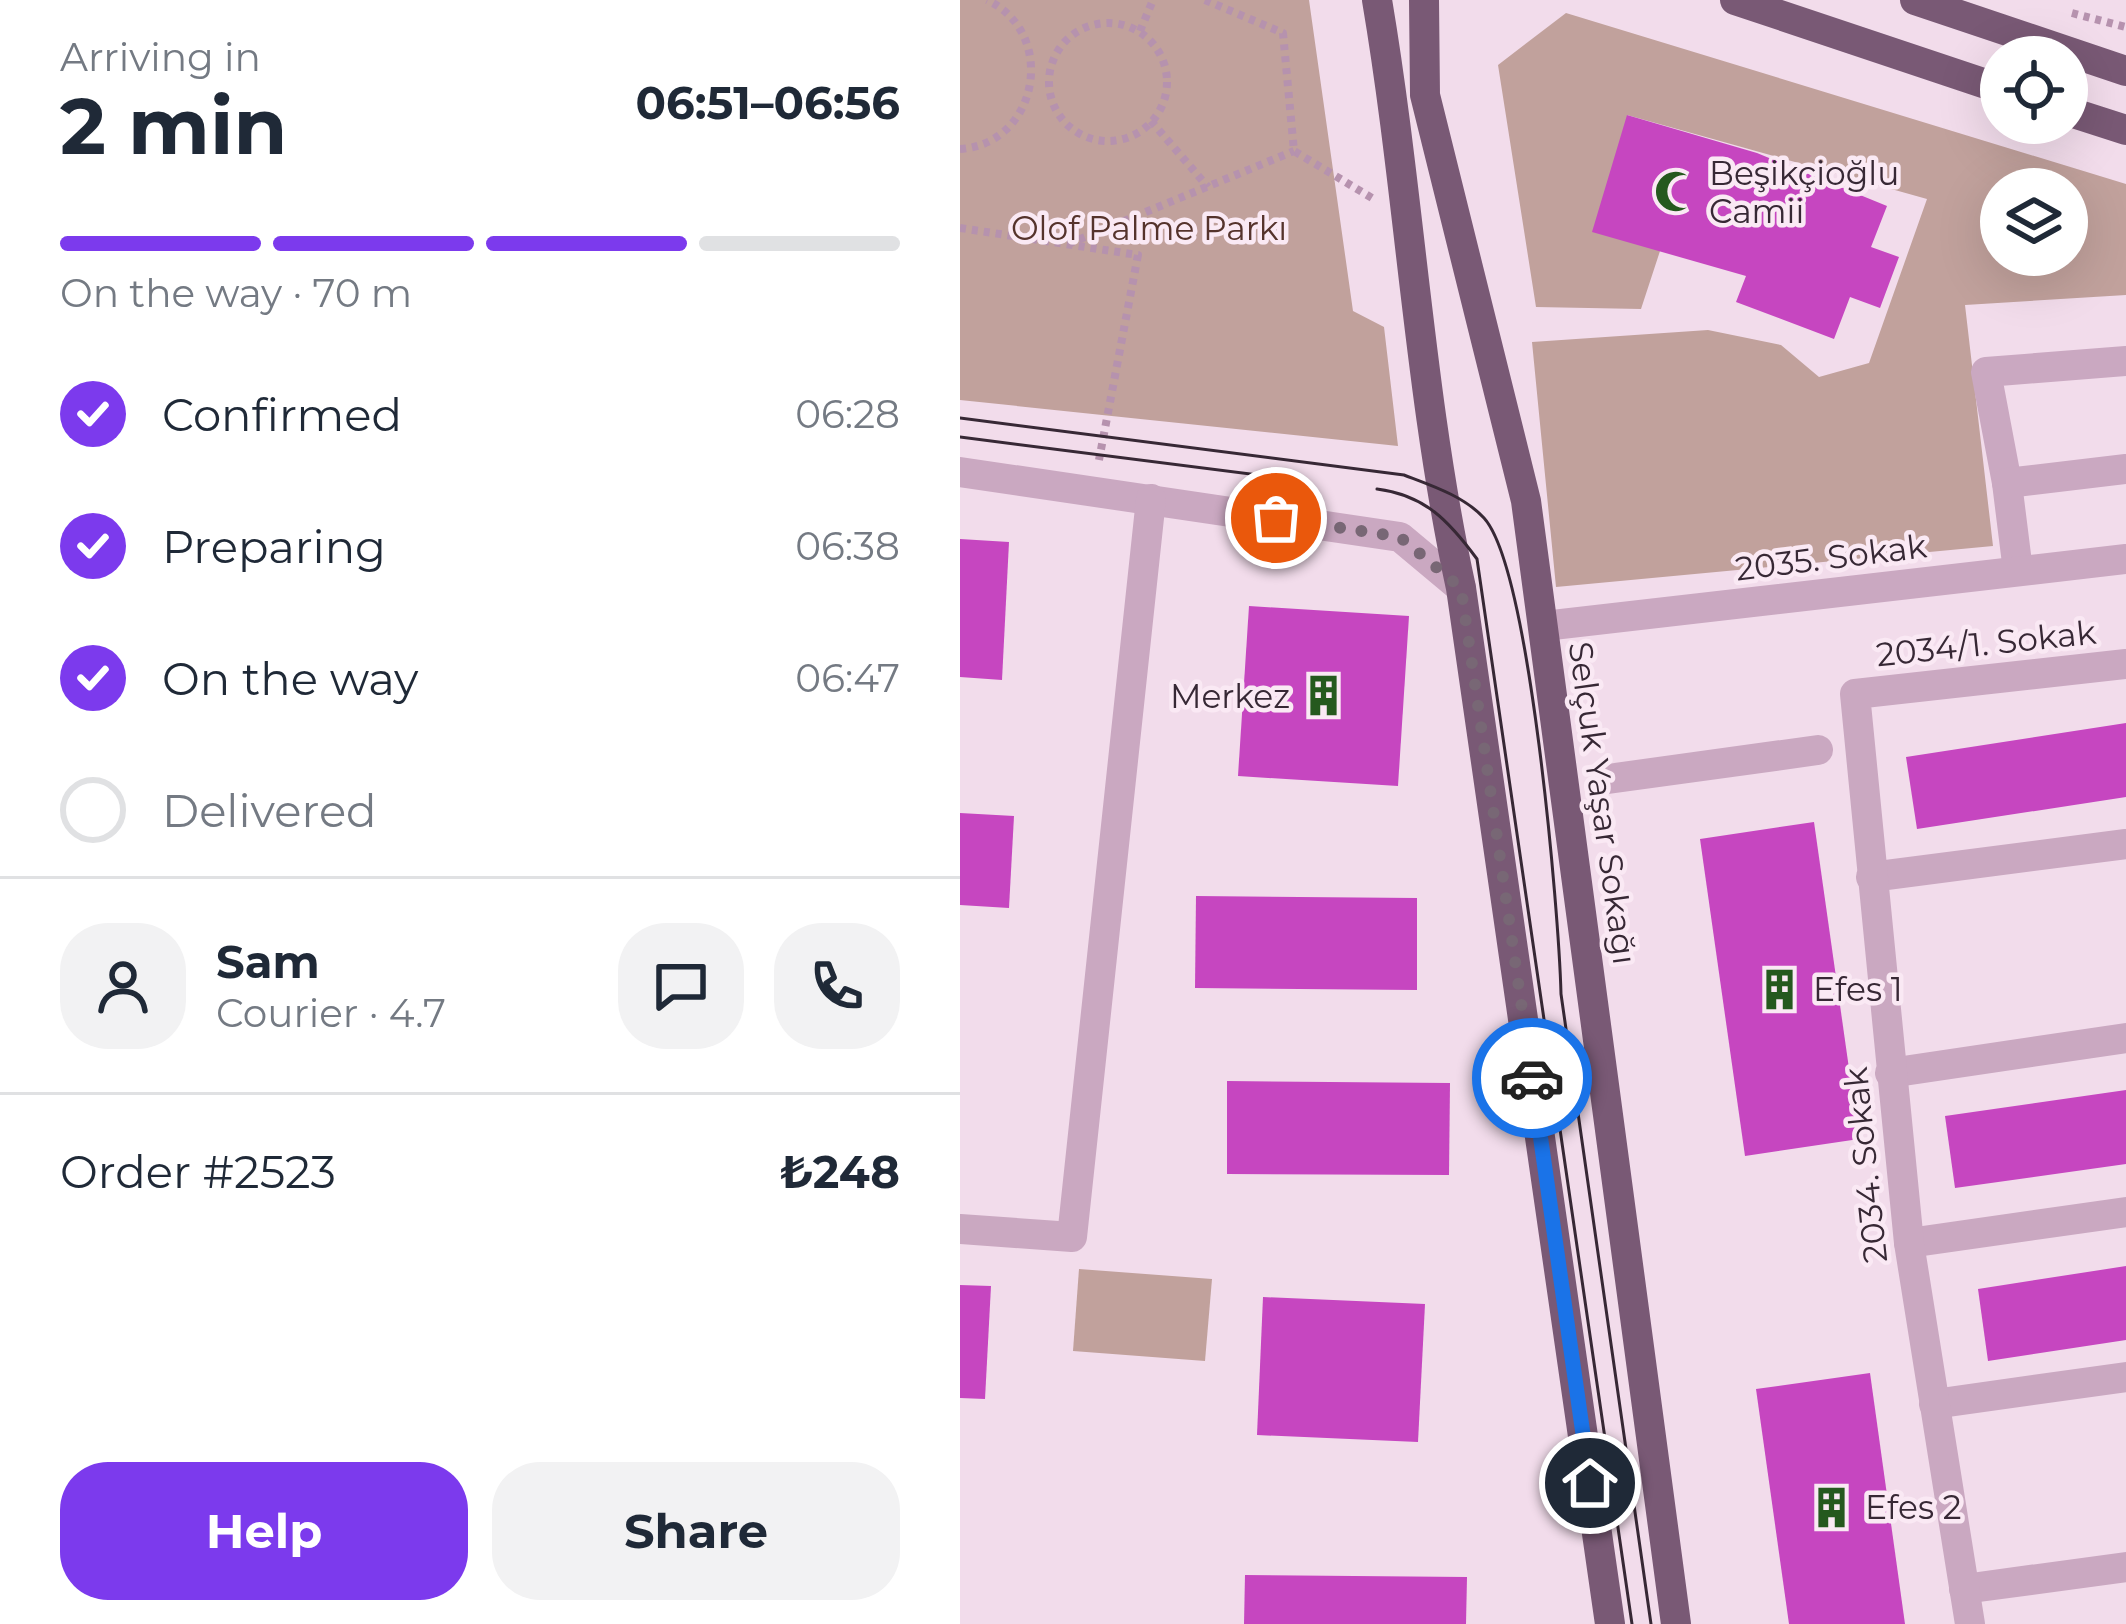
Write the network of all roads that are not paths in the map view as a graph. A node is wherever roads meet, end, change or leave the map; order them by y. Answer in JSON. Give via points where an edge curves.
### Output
{"nodes":[{"id":1,"x":1377,"y":0,"type":"edge"},
{"id":2,"x":1424,"y":0,"type":"edge"},
{"id":3,"x":1735,"y":0,"type":"edge"},
{"id":4,"x":1915,"y":0,"type":"edge"},
{"id":5,"x":2126,"y":70,"type":"edge"},
{"id":6,"x":1980,"y":82,"type":"edge"},
{"id":7,"x":2088,"y":118,"type":"edge"},
{"id":8,"x":2126,"y":130,"type":"edge"},
{"id":9,"x":2126,"y":361,"type":"edge"},
{"id":10,"x":2126,"y":469,"type":"edge"},
{"id":11,"x":960,"y":472,"type":"edge"},
{"id":12,"x":2007,"y":483,"type":"junction"},
{"id":13,"x":1151,"y":499,"type":"junction"},
{"id":14,"x":2126,"y":559,"type":"edge"},
{"id":15,"x":2018,"y":571,"type":"junction"},
{"id":16,"x":1461,"y":588,"type":"junction"},
{"id":17,"x":1544,"y":626,"type":"junction"},
{"id":18,"x":2126,"y":664,"type":"edge"},
{"id":19,"x":1855,"y":694,"type":"joint"},
{"id":20,"x":1818,"y":750,"type":"dead end"},
{"id":21,"x":1608,"y":779,"type":"dead end"},
{"id":22,"x":2126,"y":844,"type":"edge"},
{"id":23,"x":1871,"y":878,"type":"junction"},
{"id":24,"x":2126,"y":1038,"type":"edge"},
{"id":25,"x":1891,"y":1073,"type":"junction"},
{"id":26,"x":2126,"y":1212,"type":"edge"},
{"id":27,"x":960,"y":1229,"type":"edge"},
{"id":28,"x":1909,"y":1243,"type":"junction"},
{"id":29,"x":2126,"y":1377,"type":"edge"},
{"id":30,"x":1934,"y":1404,"type":"junction"},
{"id":31,"x":2126,"y":1567,"type":"edge"},
{"id":32,"x":1964,"y":1589,"type":"junction"},
{"id":33,"x":1610,"y":1624,"type":"edge"},
{"id":34,"x":1676,"y":1624,"type":"edge"},
{"id":35,"x":1970,"y":1624,"type":"edge"}],
"edges":[{"from":1,"to":16,"type":"main road","via":[[1440,488]]},
{"from":2,"to":17,"type":"main road","name":"Selçuk Yaşar Sokağı","via":[[1426,95],[1526,500]]},
{"from":3,"to":6,"type":"main road"},
{"from":4,"to":5,"type":"main road"},
{"from":7,"to":8,"type":"main road"},
{"from":9,"to":12,"type":"street","via":[[1987,372]]},
{"from":10,"to":12,"type":"street"},
{"from":11,"to":13,"type":"street"},
{"from":12,"to":15,"type":"street"},
{"from":13,"to":16,"type":"street","via":[[1400,537]]},
{"from":13,"to":27,"type":"street","via":[[1072,1237]]},
{"from":14,"to":15,"type":"street","name":"2035. Sokak"},
{"from":15,"to":17,"type":"street","name":"2035. Sokak"},
{"from":16,"to":33,"type":"main road"},
{"from":17,"to":34,"type":"main road","name":"Selçuk Yaşar Sokağı"},
{"from":18,"to":19,"type":"street","name":"2034/1. Sokak"},
{"from":19,"to":23,"type":"street","name":"2034. Sokak"},
{"from":20,"to":21,"type":"street"},
{"from":22,"to":23,"type":"street"},
{"from":23,"to":25,"type":"street","name":"2034. Sokak"},
{"from":24,"to":25,"type":"street"},
{"from":25,"to":28,"type":"street","name":"2034. Sokak"},
{"from":26,"to":28,"type":"street"},
{"from":28,"to":30,"type":"street","name":"2034. Sokak"},
{"from":29,"to":30,"type":"street"},
{"from":30,"to":32,"type":"street","name":"2034. Sokak"},
{"from":31,"to":32,"type":"street"},
{"from":32,"to":35,"type":"street","name":"2034. Sokak"}]}
